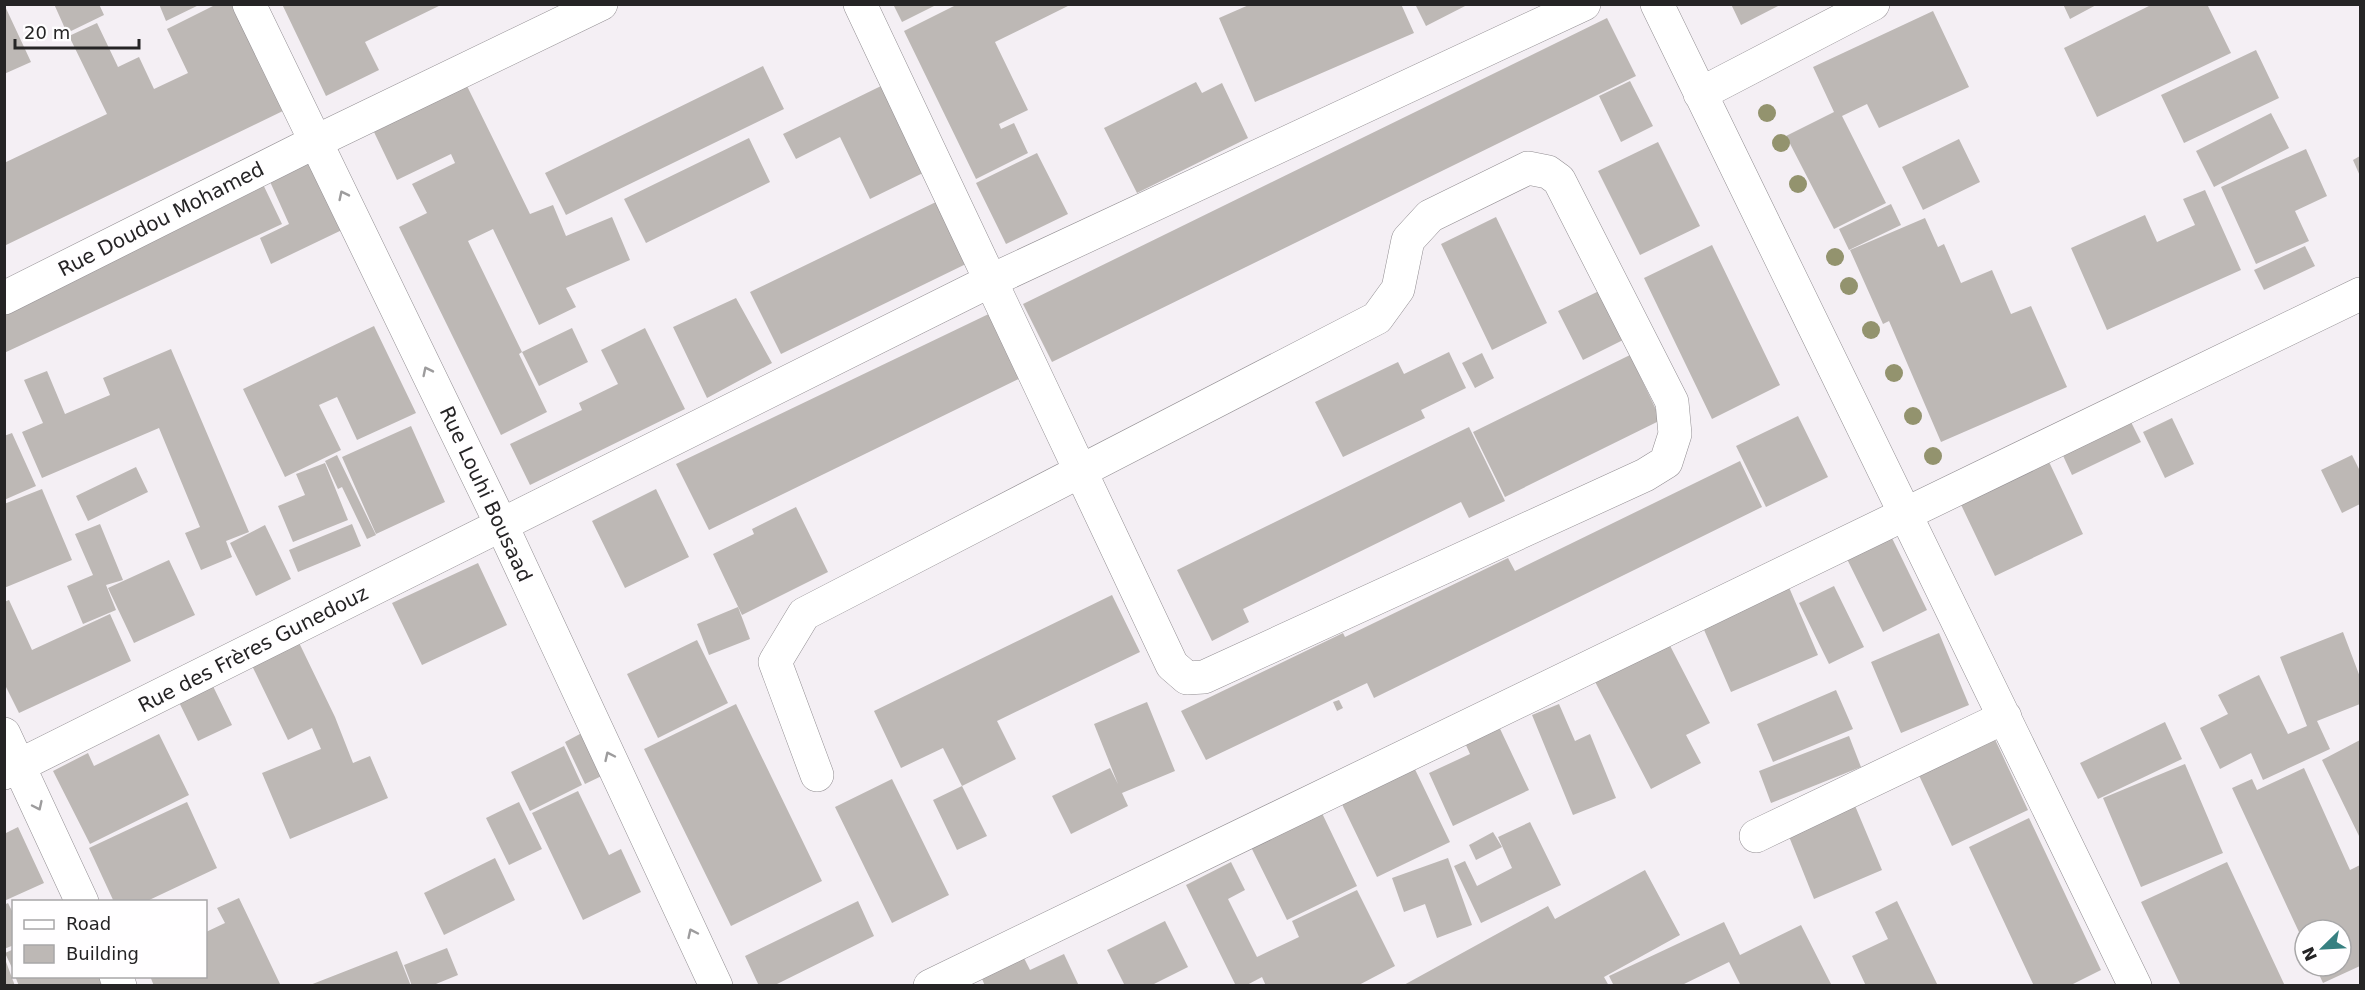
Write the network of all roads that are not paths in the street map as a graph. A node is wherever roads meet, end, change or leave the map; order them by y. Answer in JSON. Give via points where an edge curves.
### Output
{"nodes":[{"id":1,"x":249,"y":4,"type":"edge"},
{"id":2,"x":601,"y":4,"type":"edge"},
{"id":3,"x":860,"y":4,"type":"edge"},
{"id":4,"x":1584,"y":4,"type":"edge"},
{"id":5,"x":1657,"y":4,"type":"edge"},
{"id":6,"x":1873,"y":4,"type":"edge"},
{"id":7,"x":1700,"y":94,"type":"junction"},
{"id":8,"x":317,"y":141,"type":"junction"},
{"id":9,"x":990,"y":281,"type":"junction"},
{"id":10,"x":2361,"y":294,"type":"edge"},
{"id":11,"x":4,"y":298,"type":"edge"},
{"id":12,"x":1082,"y":469,"type":"junction"},
{"id":13,"x":1904,"y":514,"type":"junction"},
{"id":14,"x":501,"y":524,"type":"junction"},
{"id":15,"x":2005,"y":717,"type":"junction"},
{"id":16,"x":4,"y":734,"type":"edge"},
{"id":17,"x":12,"y":770,"type":"edge"},
{"id":18,"x":817,"y":775,"type":"dead end"},
{"id":19,"x":1756,"y":836,"type":"dead end"},
{"id":20,"x":81,"y":900,"type":"edge"},
{"id":21,"x":716,"y":986,"type":"edge"},
{"id":22,"x":930,"y":986,"type":"edge"},
{"id":23,"x":2134,"y":986,"type":"edge"}],
"edges":[{"from":1,"to":8,"type":"street","name":"Rue Louhi Bousaad"},
{"from":2,"to":8,"type":"street","name":"Rue Doudou Mohamed"},
{"from":3,"to":9,"type":"street"},
{"from":4,"to":9,"type":"street","name":"Rue des Frères Gunedouz"},
{"from":5,"to":7,"type":"street"},
{"from":6,"to":7,"type":"street"},
{"from":7,"to":13,"type":"street"},
{"from":8,"to":11,"type":"street","name":"Rue Doudou Mohamed"},
{"from":14,"to":8,"type":"street","name":"Rue Louhi Bousaad","one_way":true},
{"from":9,"to":12,"type":"street"},
{"from":9,"to":14,"type":"street","name":"Rue des Frères Gunedouz"},
{"from":10,"to":13,"type":"street"},
{"from":12,"to":12,"type":"street","via":[[1172,665],[1187,678],[1204,677],[1645,475],[1666,462],[1675,434],[1672,402],[1559,180],[1548,172],[1528,168],[1430,216],[1408,240],[1398,290],[1377,318]]},
{"from":12,"to":18,"type":"street","via":[[804,614],[775,662]]},
{"from":13,"to":15,"type":"street"},
{"from":13,"to":22,"type":"street"},
{"from":14,"to":17,"type":"street","name":"Rue des Frères Gunedouz"},
{"from":21,"to":14,"type":"street","name":"Rue Louhi Bousaad","one_way":true},
{"from":15,"to":19,"type":"street"},
{"from":15,"to":23,"type":"street"},
{"from":16,"to":17,"type":"street"},
{"from":17,"to":20,"type":"street","one_way":true}]}
